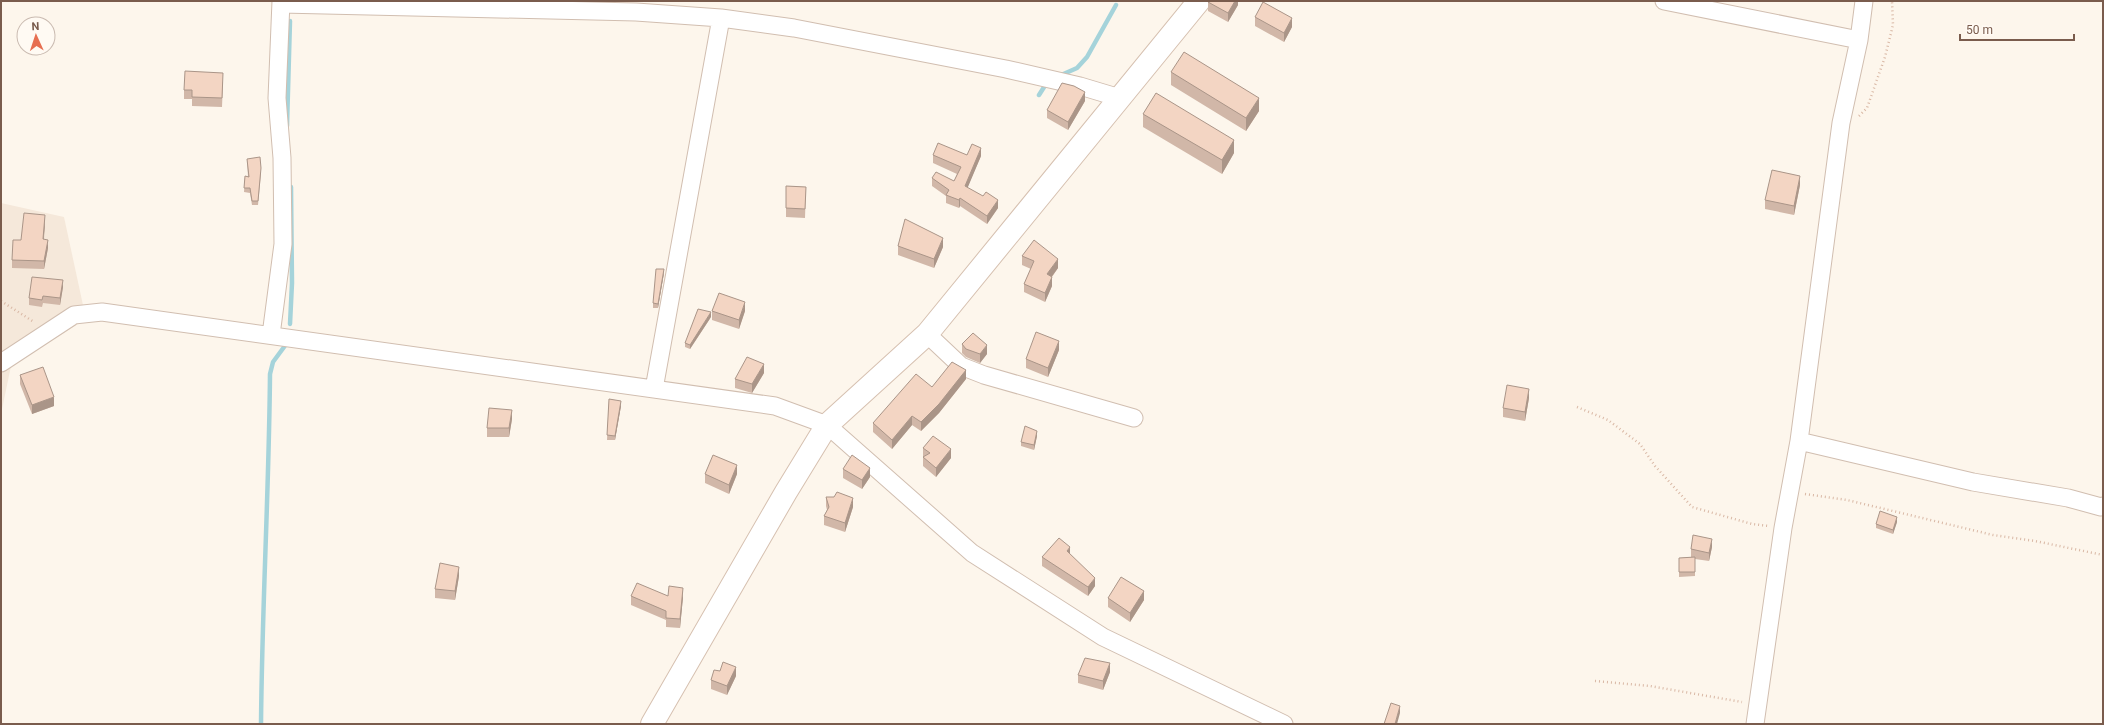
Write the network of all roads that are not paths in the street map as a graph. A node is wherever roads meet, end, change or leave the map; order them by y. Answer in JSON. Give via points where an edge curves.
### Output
{"nodes":[{"id":1,"x":1664,"y":1,"type":"edge"},
{"id":2,"x":1864,"y":1,"type":"edge"},
{"id":3,"x":281,"y":2,"type":"edge"},
{"id":4,"x":1196,"y":2,"type":"edge"},
{"id":5,"x":721,"y":18,"type":"junction"},
{"id":6,"x":1859,"y":40,"type":"junction"},
{"id":7,"x":1120,"y":98,"type":"junction"},
{"id":8,"x":927,"y":334,"type":"junction"},
{"id":9,"x":271,"y":335,"type":"junction"},
{"id":10,"x":1,"y":363,"type":"edge"},
{"id":11,"x":654,"y":389,"type":"junction"},
{"id":12,"x":1134,"y":418,"type":"dead end"},
{"id":13,"x":827,"y":425,"type":"junction"},
{"id":14,"x":1799,"y":441,"type":"junction"},
{"id":15,"x":2103,"y":506,"type":"edge"},
{"id":16,"x":652,"y":724,"type":"edge"},
{"id":17,"x":1284,"y":724,"type":"edge"},
{"id":18,"x":1755,"y":724,"type":"edge"}],
"edges":[{"from":1,"to":6,"type":"street"},
{"from":2,"to":6,"type":"street"},
{"from":3,"to":5,"type":"street","via":[[636,12]]},
{"from":3,"to":9,"type":"street","via":[[277,98],[282,158],[283,244]]},
{"from":4,"to":7,"type":"street"},
{"from":5,"to":7,"type":"street","via":[[794,28],[998,67]]},
{"from":5,"to":11,"type":"street"},
{"from":6,"to":14,"type":"street","via":[[1840,123]]},
{"from":7,"to":8,"type":"street"},
{"from":8,"to":12,"type":"street","via":[[961,366]]},
{"from":8,"to":13,"type":"street"},
{"from":9,"to":10,"type":"street","via":[[102,312],[74,315]]},
{"from":9,"to":11,"type":"street"},
{"from":11,"to":13,"type":"street","via":[[775,406]]},
{"from":13,"to":16,"type":"street"},
{"from":13,"to":17,"type":"street","via":[[972,553],[1103,636]]},
{"from":14,"to":15,"type":"street","via":[[1973,482]]},
{"from":14,"to":18,"type":"street","via":[[1783,528]]}]}
